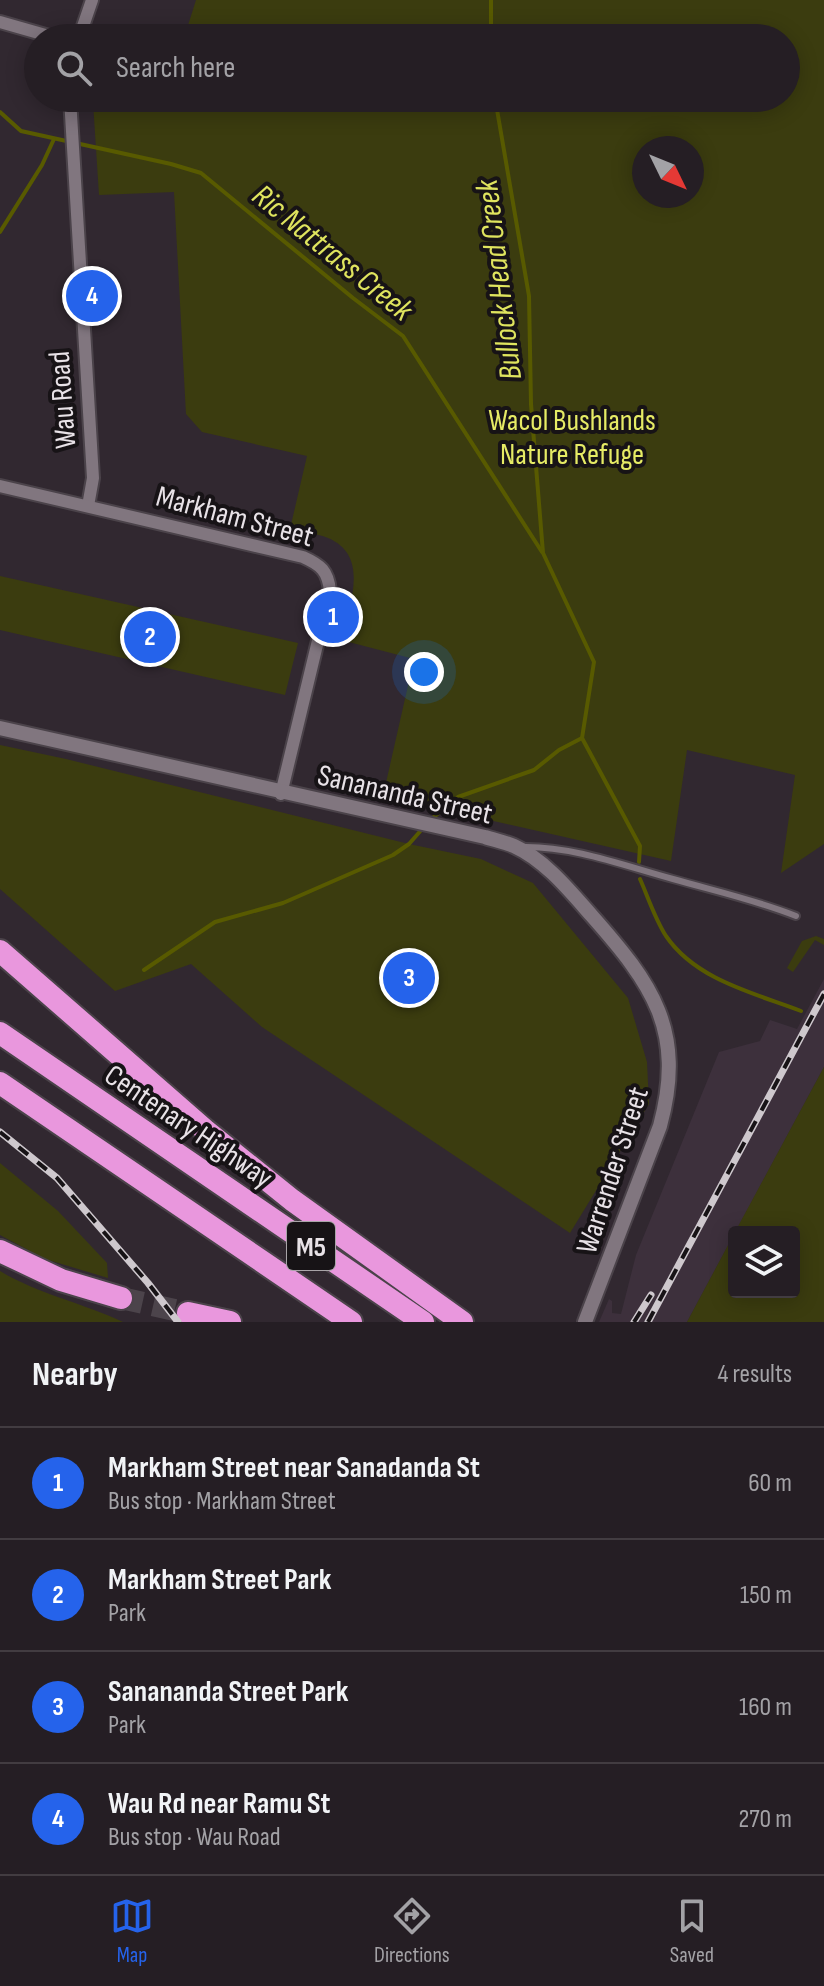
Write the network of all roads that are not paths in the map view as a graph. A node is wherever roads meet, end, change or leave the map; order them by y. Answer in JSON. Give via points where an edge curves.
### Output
{"nodes":[{"id":1,"x":92,"y":0,"type":"edge"},
{"id":2,"x":0,"y":22,"type":"edge"},
{"id":3,"x":84,"y":24,"type":"edge"},
{"id":4,"x":24,"y":29,"type":"edge"},
{"id":5,"x":70,"y":112,"type":"edge"},
{"id":6,"x":0,"y":486,"type":"edge"},
{"id":7,"x":88,"y":506,"type":"junction"},
{"id":8,"x":0,"y":728,"type":"edge"},
{"id":9,"x":281,"y":794,"type":"junction"},
{"id":10,"x":516,"y":847,"type":"junction"},
{"id":11,"x":796,"y":916,"type":"dead end"},
{"id":12,"x":0,"y":951,"type":"edge"},
{"id":13,"x":0,"y":1033,"type":"edge"},
{"id":14,"x":0,"y":1083,"type":"edge"},
{"id":15,"x":0,"y":1251,"type":"edge"},
{"id":16,"x":121,"y":1298,"type":"tunnel mouth"},
{"id":17,"x":188,"y":1313,"type":"tunnel mouth"},
{"id":18,"x":230,"y":1322,"type":"edge"},
{"id":19,"x":351,"y":1322,"type":"edge"},
{"id":20,"x":423,"y":1322,"type":"edge"},
{"id":21,"x":462,"y":1322,"type":"edge"},
{"id":22,"x":585,"y":1322,"type":"edge"}],
"edges":[{"from":1,"to":3,"type":"street"},
{"from":2,"to":4,"type":"street"},
{"from":5,"to":7,"type":"street","name":"Wau Road","via":[[93,478]]},
{"from":6,"to":7,"type":"street","name":"Markham Street"},
{"from":7,"to":9,"type":"street","name":"Markham Street","via":[[320,564],[330,591]]},
{"from":8,"to":9,"type":"street","name":"Sanananda Street"},
{"from":9,"to":10,"type":"street","name":"Sanananda Street"},
{"from":10,"to":11,"type":"lane","name":"Sanananda Street","via":[[542,846],[608,861],[759,901]]},
{"from":10,"to":22,"type":"street","name":"Warrender Street","via":[[571,892],[630,959],[658,1006],[665,1034],[668,1082],[662,1116]]},
{"from":12,"to":21,"type":"highway","via":[[172,1104],[281,1192]]},
{"from":13,"to":20,"type":"highway","name":"Centenary Highway","number":"M5"},
{"from":14,"to":19,"type":"highway","number":"M5"},
{"from":15,"to":16,"type":"highway","via":[[61,1280]]},
{"from":17,"to":18,"type":"highway"}]}
